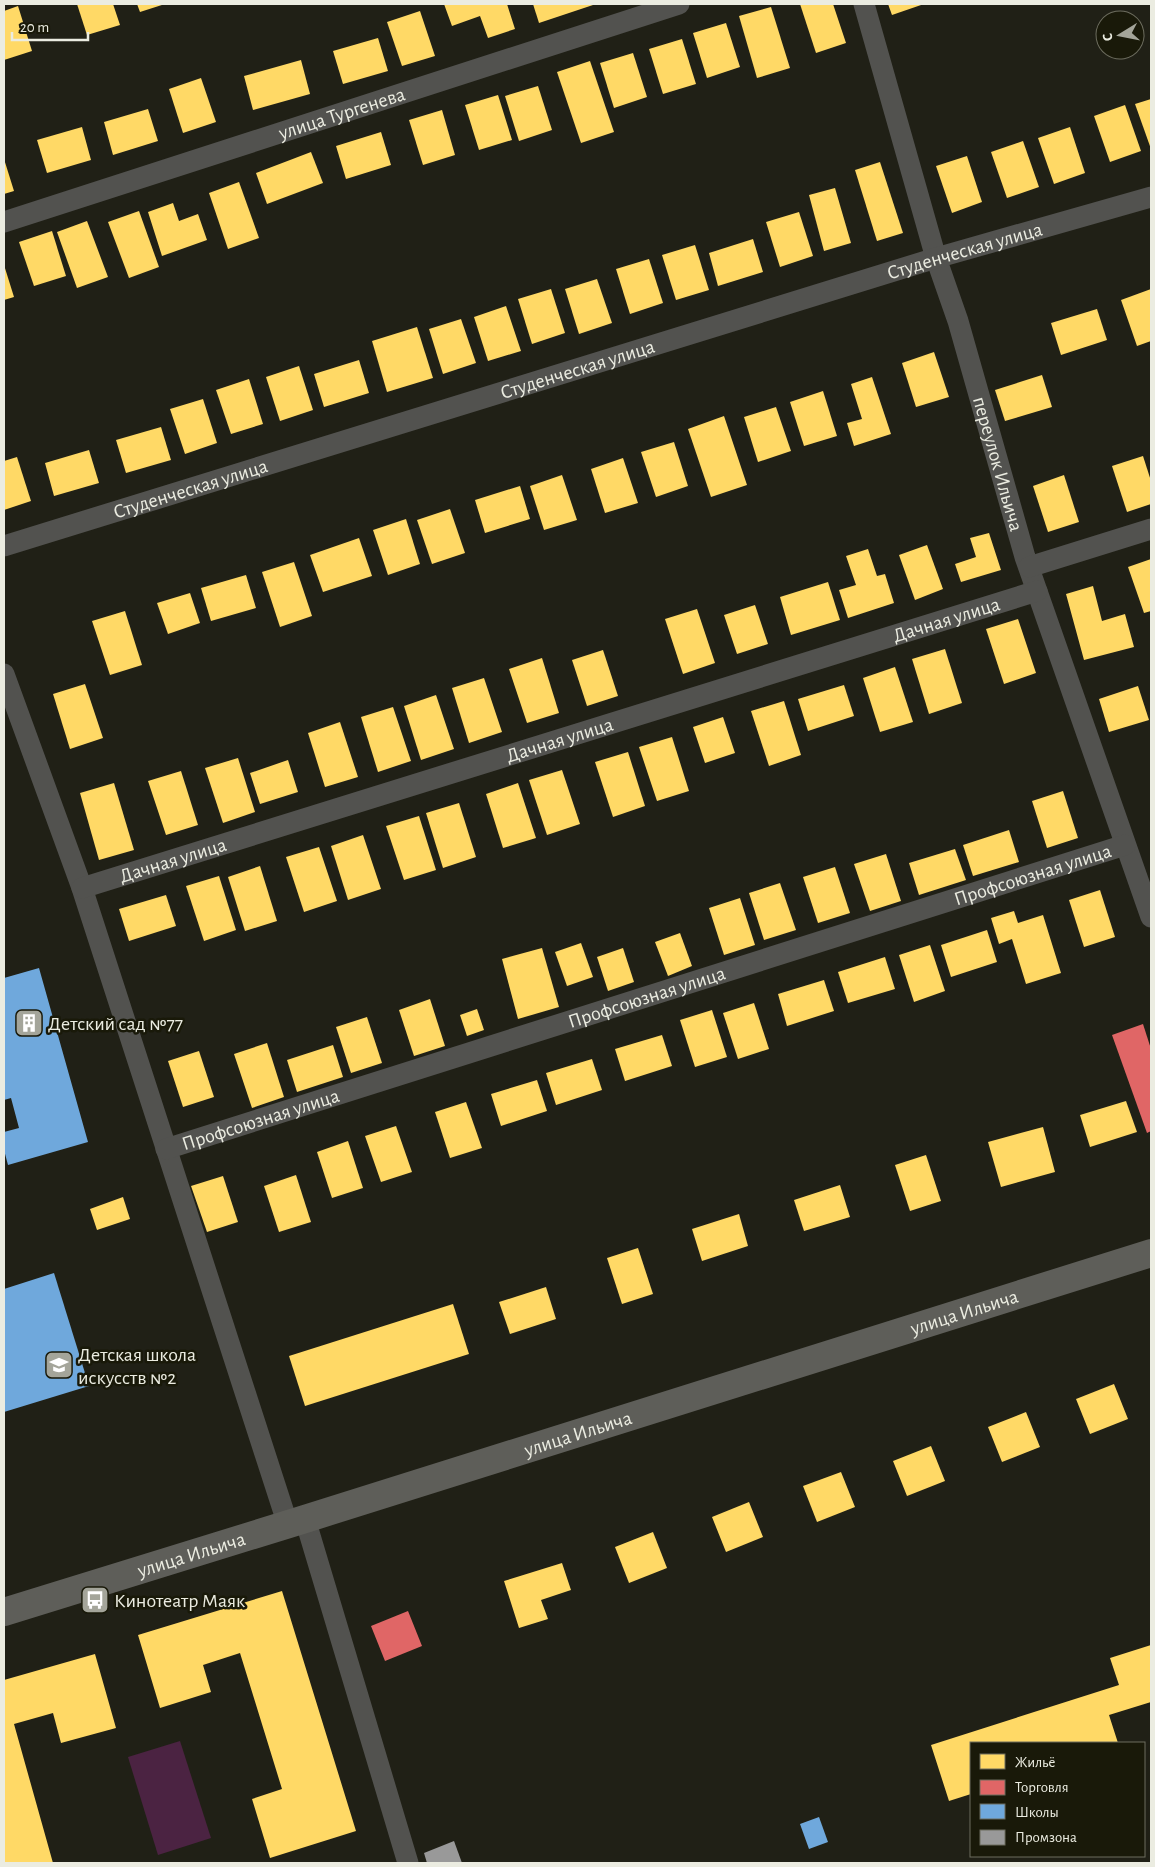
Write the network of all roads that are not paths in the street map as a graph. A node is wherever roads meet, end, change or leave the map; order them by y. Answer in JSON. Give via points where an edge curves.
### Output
{"nodes":[{"id":1,"x":679,"y":4,"type":"edge"},
{"id":2,"x":864,"y":4,"type":"edge"},
{"id":3,"x":1151,"y":197,"type":"edge"},
{"id":4,"x":4,"y":222,"type":"edge"},
{"id":5,"x":936,"y":258,"type":"junction"},
{"id":6,"x":1151,"y":529,"type":"edge"},
{"id":7,"x":4,"y":546,"type":"edge"},
{"id":8,"x":1029,"y":567,"type":"junction"},
{"id":9,"x":1037,"y":591,"type":"junction"},
{"id":10,"x":4,"y":674,"type":"edge"},
{"id":11,"x":1125,"y":845,"type":"junction"},
{"id":12,"x":82,"y":888,"type":"junction"},
{"id":13,"x":1151,"y":917,"type":"edge"},
{"id":14,"x":166,"y":1149,"type":"junction"},
{"id":15,"x":1151,"y":1253,"type":"edge"},
{"id":16,"x":296,"y":1522,"type":"junction"},
{"id":17,"x":4,"y":1612,"type":"edge"},
{"id":18,"x":408,"y":1863,"type":"edge"}],
"edges":[{"from":1,"to":4,"type":"street","name":"улица Тургенева"},
{"from":2,"to":5,"type":"street","name":"переулок Ильича"},
{"from":3,"to":5,"type":"street","name":"Студенческая улица"},
{"from":5,"to":7,"type":"street","name":"Студенческая улица"},
{"from":5,"to":8,"type":"street","name":"переулок Ильича","via":[[958,321]]},
{"from":6,"to":8,"type":"street"},
{"from":8,"to":9,"type":"street","name":"переулок Ильича"},
{"from":9,"to":11,"type":"street","name":"переулок Ильича"},
{"from":9,"to":12,"type":"street","name":"Дачная улица"},
{"from":10,"to":12,"type":"street"},
{"from":11,"to":13,"type":"street","name":"переулок Ильича"},
{"from":11,"to":14,"type":"street","name":"Профсоюзная улица"},
{"from":12,"to":14,"type":"street"},
{"from":14,"to":16,"type":"street"},
{"from":15,"to":16,"type":"street","name":"улица Ильича"},
{"from":16,"to":17,"type":"street","name":"улица Ильича"},
{"from":16,"to":18,"type":"street"}]}
